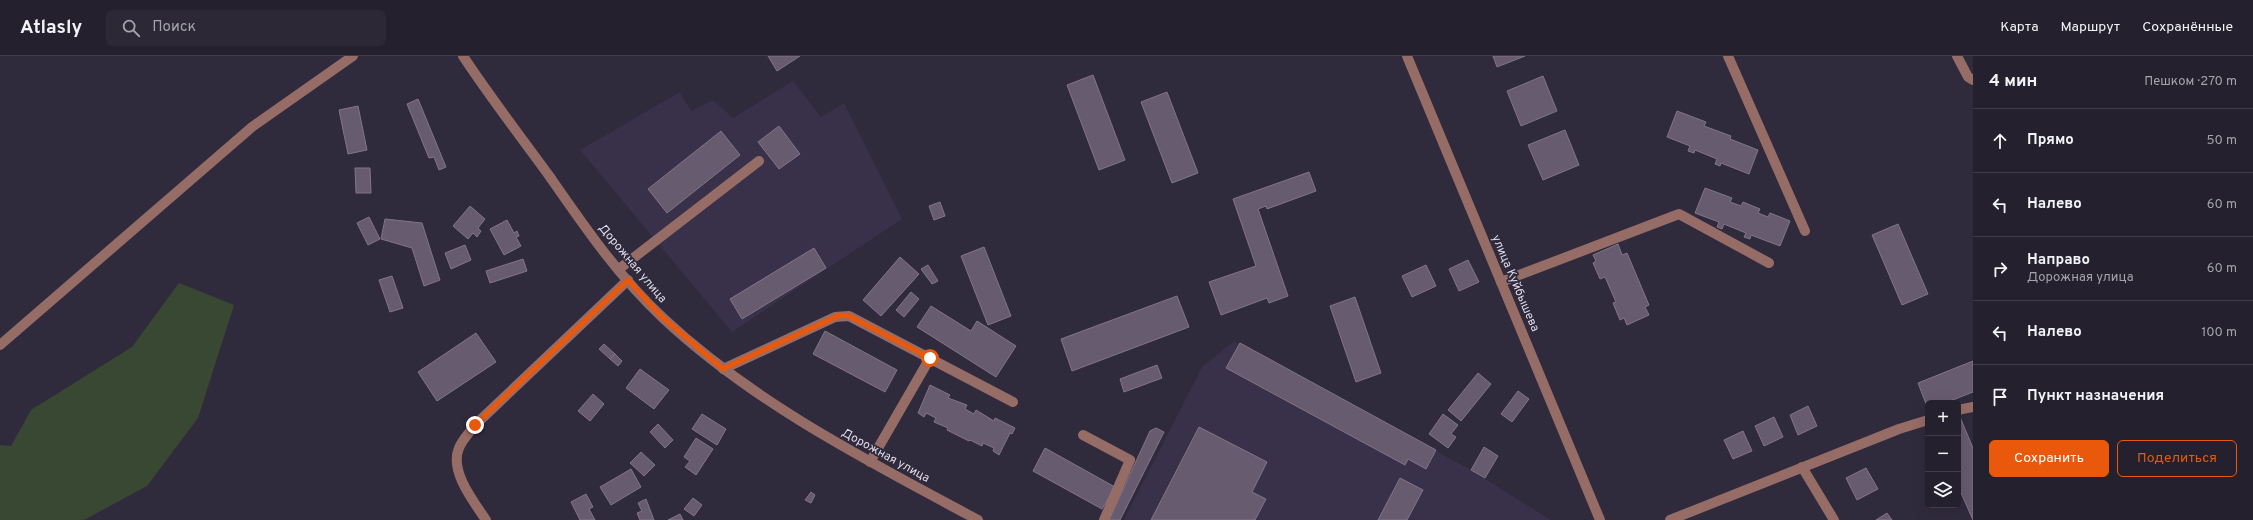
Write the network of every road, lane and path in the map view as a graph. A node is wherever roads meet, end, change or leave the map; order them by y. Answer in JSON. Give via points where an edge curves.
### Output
{"nodes":[{"id":1,"x":463,"y":56,"type":"edge"},
{"id":2,"x":1407,"y":56,"type":"edge"},
{"id":3,"x":1728,"y":56,"type":"edge"},
{"id":4,"x":1957,"y":56,"type":"edge"},
{"id":5,"x":347,"y":58,"type":"edge"},
{"id":6,"x":1973,"y":80,"type":"edge"},
{"id":7,"x":759,"y":161,"type":"dead end"},
{"id":8,"x":1805,"y":231,"type":"dead end"},
{"id":9,"x":1769,"y":263,"type":"dead end"},
{"id":10,"x":619,"y":269,"type":"junction"},
{"id":11,"x":628,"y":280,"type":"junction"},
{"id":12,"x":1501,"y":282,"type":"junction"},
{"id":13,"x":0,"y":345,"type":"edge"},
{"id":14,"x":930,"y":358,"type":"junction"},
{"id":15,"x":723,"y":369,"type":"junction"},
{"id":16,"x":1013,"y":402,"type":"dead end"},
{"id":17,"x":1973,"y":407,"type":"edge"},
{"id":18,"x":1961,"y":409,"type":"edge"},
{"id":19,"x":1925,"y":421,"type":"edge"},
{"id":20,"x":1083,"y":435,"type":"dead end"},
{"id":21,"x":870,"y":462,"type":"junction"},
{"id":22,"x":1802,"y":468,"type":"junction"},
{"id":23,"x":486,"y":520,"type":"edge"},
{"id":24,"x":978,"y":520,"type":"edge"},
{"id":25,"x":1104,"y":520,"type":"edge"},
{"id":26,"x":1600,"y":520,"type":"edge"},
{"id":27,"x":1670,"y":520,"type":"edge"},
{"id":28,"x":1834,"y":520,"type":"edge"}],
"edges":[{"from":1,"to":10,"type":"street","name":"Дорожная улица"},
{"from":2,"to":12,"type":"street","name":"улица Куйбышева"},
{"from":3,"to":8,"type":"street"},
{"from":4,"to":6,"type":"street","via":[[1968,77]]},
{"from":5,"to":13,"type":"street","via":[[252,127]]},
{"from":7,"to":10,"type":"street"},
{"from":9,"to":12,"type":"street","via":[[1679,214]]},
{"from":10,"to":11,"type":"street","name":"Дорожная улица"},
{"from":11,"to":15,"type":"street","name":"Дорожная улица","via":[[662,317]]},
{"from":11,"to":23,"type":"street","via":[[475,425],[459,448],[456,461],[461,478]]},
{"from":12,"to":26,"type":"street","name":"улица Куйбышева"},
{"from":14,"to":15,"type":"street","via":[[849,316],[840,315]]},
{"from":14,"to":16,"type":"street"},
{"from":14,"to":21,"type":"street"},
{"from":15,"to":21,"type":"street","name":"Дорожная улица","via":[[796,418]]},
{"from":17,"to":18,"type":"street"},
{"from":19,"to":22,"type":"street"},
{"from":20,"to":25,"type":"street","via":[[1130,460]]},
{"from":21,"to":24,"type":"street","name":"Дорожная улица"},
{"from":22,"to":27,"type":"street"},
{"from":22,"to":28,"type":"street"}]}
